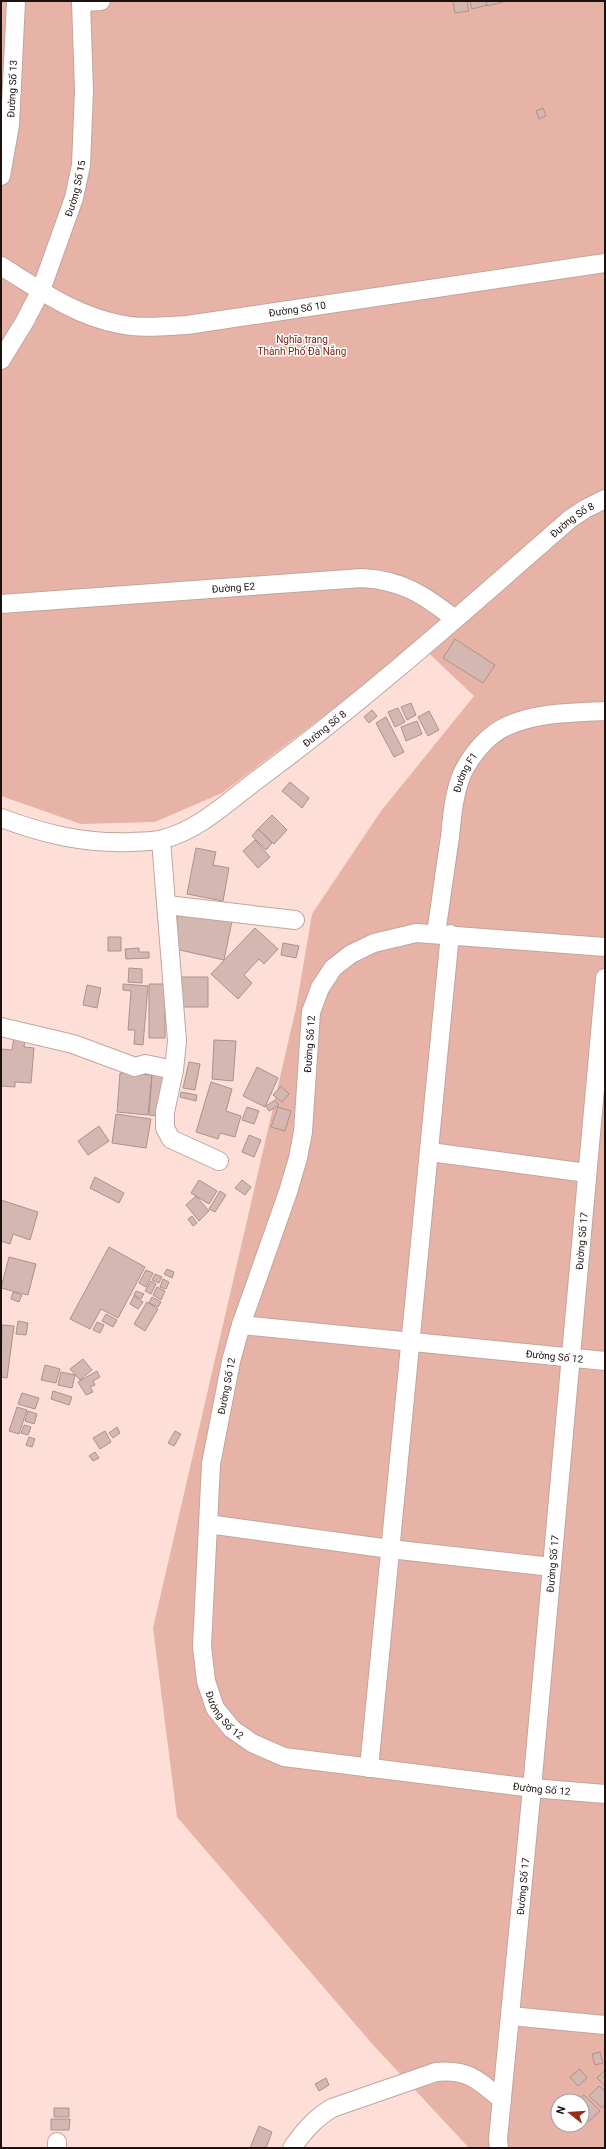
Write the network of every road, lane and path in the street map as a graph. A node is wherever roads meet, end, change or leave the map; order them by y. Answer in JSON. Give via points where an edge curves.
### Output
{"nodes":[{"id":1,"x":16,"y":1,"type":"edge"},
{"id":2,"x":81,"y":1,"type":"edge"},
{"id":3,"x":101,"y":1,"type":"edge"},
{"id":4,"x":1,"y":176,"type":"edge"},
{"id":5,"x":605,"y":263,"type":"edge"},
{"id":6,"x":1,"y":266,"type":"edge"},
{"id":7,"x":40,"y":290,"type":"junction"},
{"id":8,"x":1,"y":360,"type":"edge"},
{"id":9,"x":605,"y":499,"type":"edge"},
{"id":10,"x":1,"y":604,"type":"edge"},
{"id":11,"x":455,"y":619,"type":"junction"},
{"id":12,"x":605,"y":711,"type":"edge"},
{"id":13,"x":1,"y":818,"type":"edge"},
{"id":14,"x":161,"y":840,"type":"junction"},
{"id":15,"x":167,"y":905,"type":"junction"},
{"id":16,"x":296,"y":920,"type":"dead end"},
{"id":17,"x":443,"y":934,"type":"junction"},
{"id":18,"x":605,"y":947,"type":"edge"},
{"id":19,"x":605,"y":978,"type":"edge"},
{"id":20,"x":1,"y":1026,"type":"edge"},
{"id":21,"x":174,"y":1070,"type":"junction"},
{"id":22,"x":430,"y":1152,"type":"junction"},
{"id":23,"x":219,"y":1161,"type":"dead end"},
{"id":24,"x":587,"y":1174,"type":"junction"},
{"id":25,"x":241,"y":1325,"type":"junction"},
{"id":26,"x":409,"y":1342,"type":"junction"},
{"id":27,"x":571,"y":1358,"type":"junction"},
{"id":28,"x":605,"y":1361,"type":"edge"},
{"id":29,"x":208,"y":1524,"type":"junction"},
{"id":30,"x":390,"y":1549,"type":"junction"},
{"id":31,"x":552,"y":1567,"type":"junction"},
{"id":32,"x":369,"y":1768,"type":"junction"},
{"id":33,"x":532,"y":1788,"type":"junction"},
{"id":34,"x":605,"y":1794,"type":"edge"},
{"id":35,"x":510,"y":2016,"type":"junction"},
{"id":36,"x":605,"y":2025,"type":"edge"},
{"id":37,"x":502,"y":2100,"type":"junction"},
{"id":38,"x":292,"y":2148,"type":"edge"},
{"id":39,"x":499,"y":2148,"type":"edge"}],
"edges":[{"from":1,"to":4,"type":"street","name":"Đường Số 13","via":[[10,126]]},
{"from":2,"to":3,"type":"street"},
{"from":2,"to":7,"type":"street","name":"Đường Số 15","via":[[84,90],[81,165],[74,198]]},
{"from":5,"to":7,"type":"street","name":"Đường Số 10","via":[[187,325],[153,327],[119,324],[87,315]]},
{"from":6,"to":7,"type":"street","name":"Đường Số 10"},
{"from":7,"to":8,"type":"street","name":"Đường Số 15"},
{"from":9,"to":11,"type":"street","name":"Đường Số 8","via":[[570,519]]},
{"from":10,"to":11,"type":"street","name":"Đường E2","via":[[374,578],[399,583],[416,591]]},
{"from":11,"to":14,"type":"street","name":"Đường Số 8","via":[[303,746],[198,824]]},
{"from":12,"to":17,"type":"street","name":"Đường F1","via":[[548,714],[525,719],[505,727],[473,754],[462,775],[455,800]]},
{"from":13,"to":14,"type":"street","name":"Đường Số 8","via":[[85,842]]},
{"from":14,"to":15,"type":"street"},
{"from":15,"to":16,"type":"street"},
{"from":15,"to":21,"type":"street","via":[[177,1041]]},
{"from":17,"to":18,"type":"street","name":"Đường Số 12"},
{"from":17,"to":22,"type":"street","name":"Đường F1"},
{"from":17,"to":25,"type":"street","name":"Đường Số 12","via":[[416,932],[374,943],[351,954],[333,968],[320,988],[311,1012],[303,1132],[298,1158]]},
{"from":19,"to":24,"type":"street","name":"Đường Số 17"},
{"from":20,"to":21,"type":"street","via":[[73,1044],[135,1067],[145,1064]]},
{"from":21,"to":23,"type":"street","via":[[165,1112],[166,1128],[171,1139]]},
{"from":22,"to":24,"type":"street"},
{"from":22,"to":26,"type":"street","name":"Đường F1"},
{"from":24,"to":27,"type":"street","name":"Đường Số 17"},
{"from":25,"to":26,"type":"street","name":"Đường Số 12"},
{"from":25,"to":29,"type":"street","name":"Đường Số 12","via":[[231,1361],[211,1464]]},
{"from":26,"to":27,"type":"street","name":"Đường Số 12"},
{"from":26,"to":30,"type":"street","name":"Đường F1"},
{"from":27,"to":28,"type":"street","name":"Đường Số 12"},
{"from":27,"to":31,"type":"street","name":"Đường Số 17"},
{"from":29,"to":30,"type":"street"},
{"from":29,"to":32,"type":"street","name":"Đường Số 12","via":[[202,1646],[206,1681],[215,1708],[232,1729],[252,1743],[284,1758]]},
{"from":30,"to":31,"type":"street"},
{"from":30,"to":32,"type":"street","name":"Đường F1"},
{"from":31,"to":33,"type":"street","name":"Đường Số 17"},
{"from":32,"to":33,"type":"street","name":"Đường Số 12"},
{"from":33,"to":34,"type":"street","name":"Đường Số 12"},
{"from":33,"to":35,"type":"street","name":"Đường Số 17"},
{"from":35,"to":36,"type":"street"},
{"from":35,"to":37,"type":"street","name":"Đường Số 17"},
{"from":37,"to":38,"type":"street","via":[[471,2076],[450,2070],[436,2072],[332,2108],[306,2127]]},
{"from":37,"to":39,"type":"street","name":"Đường Số 17"}]}
